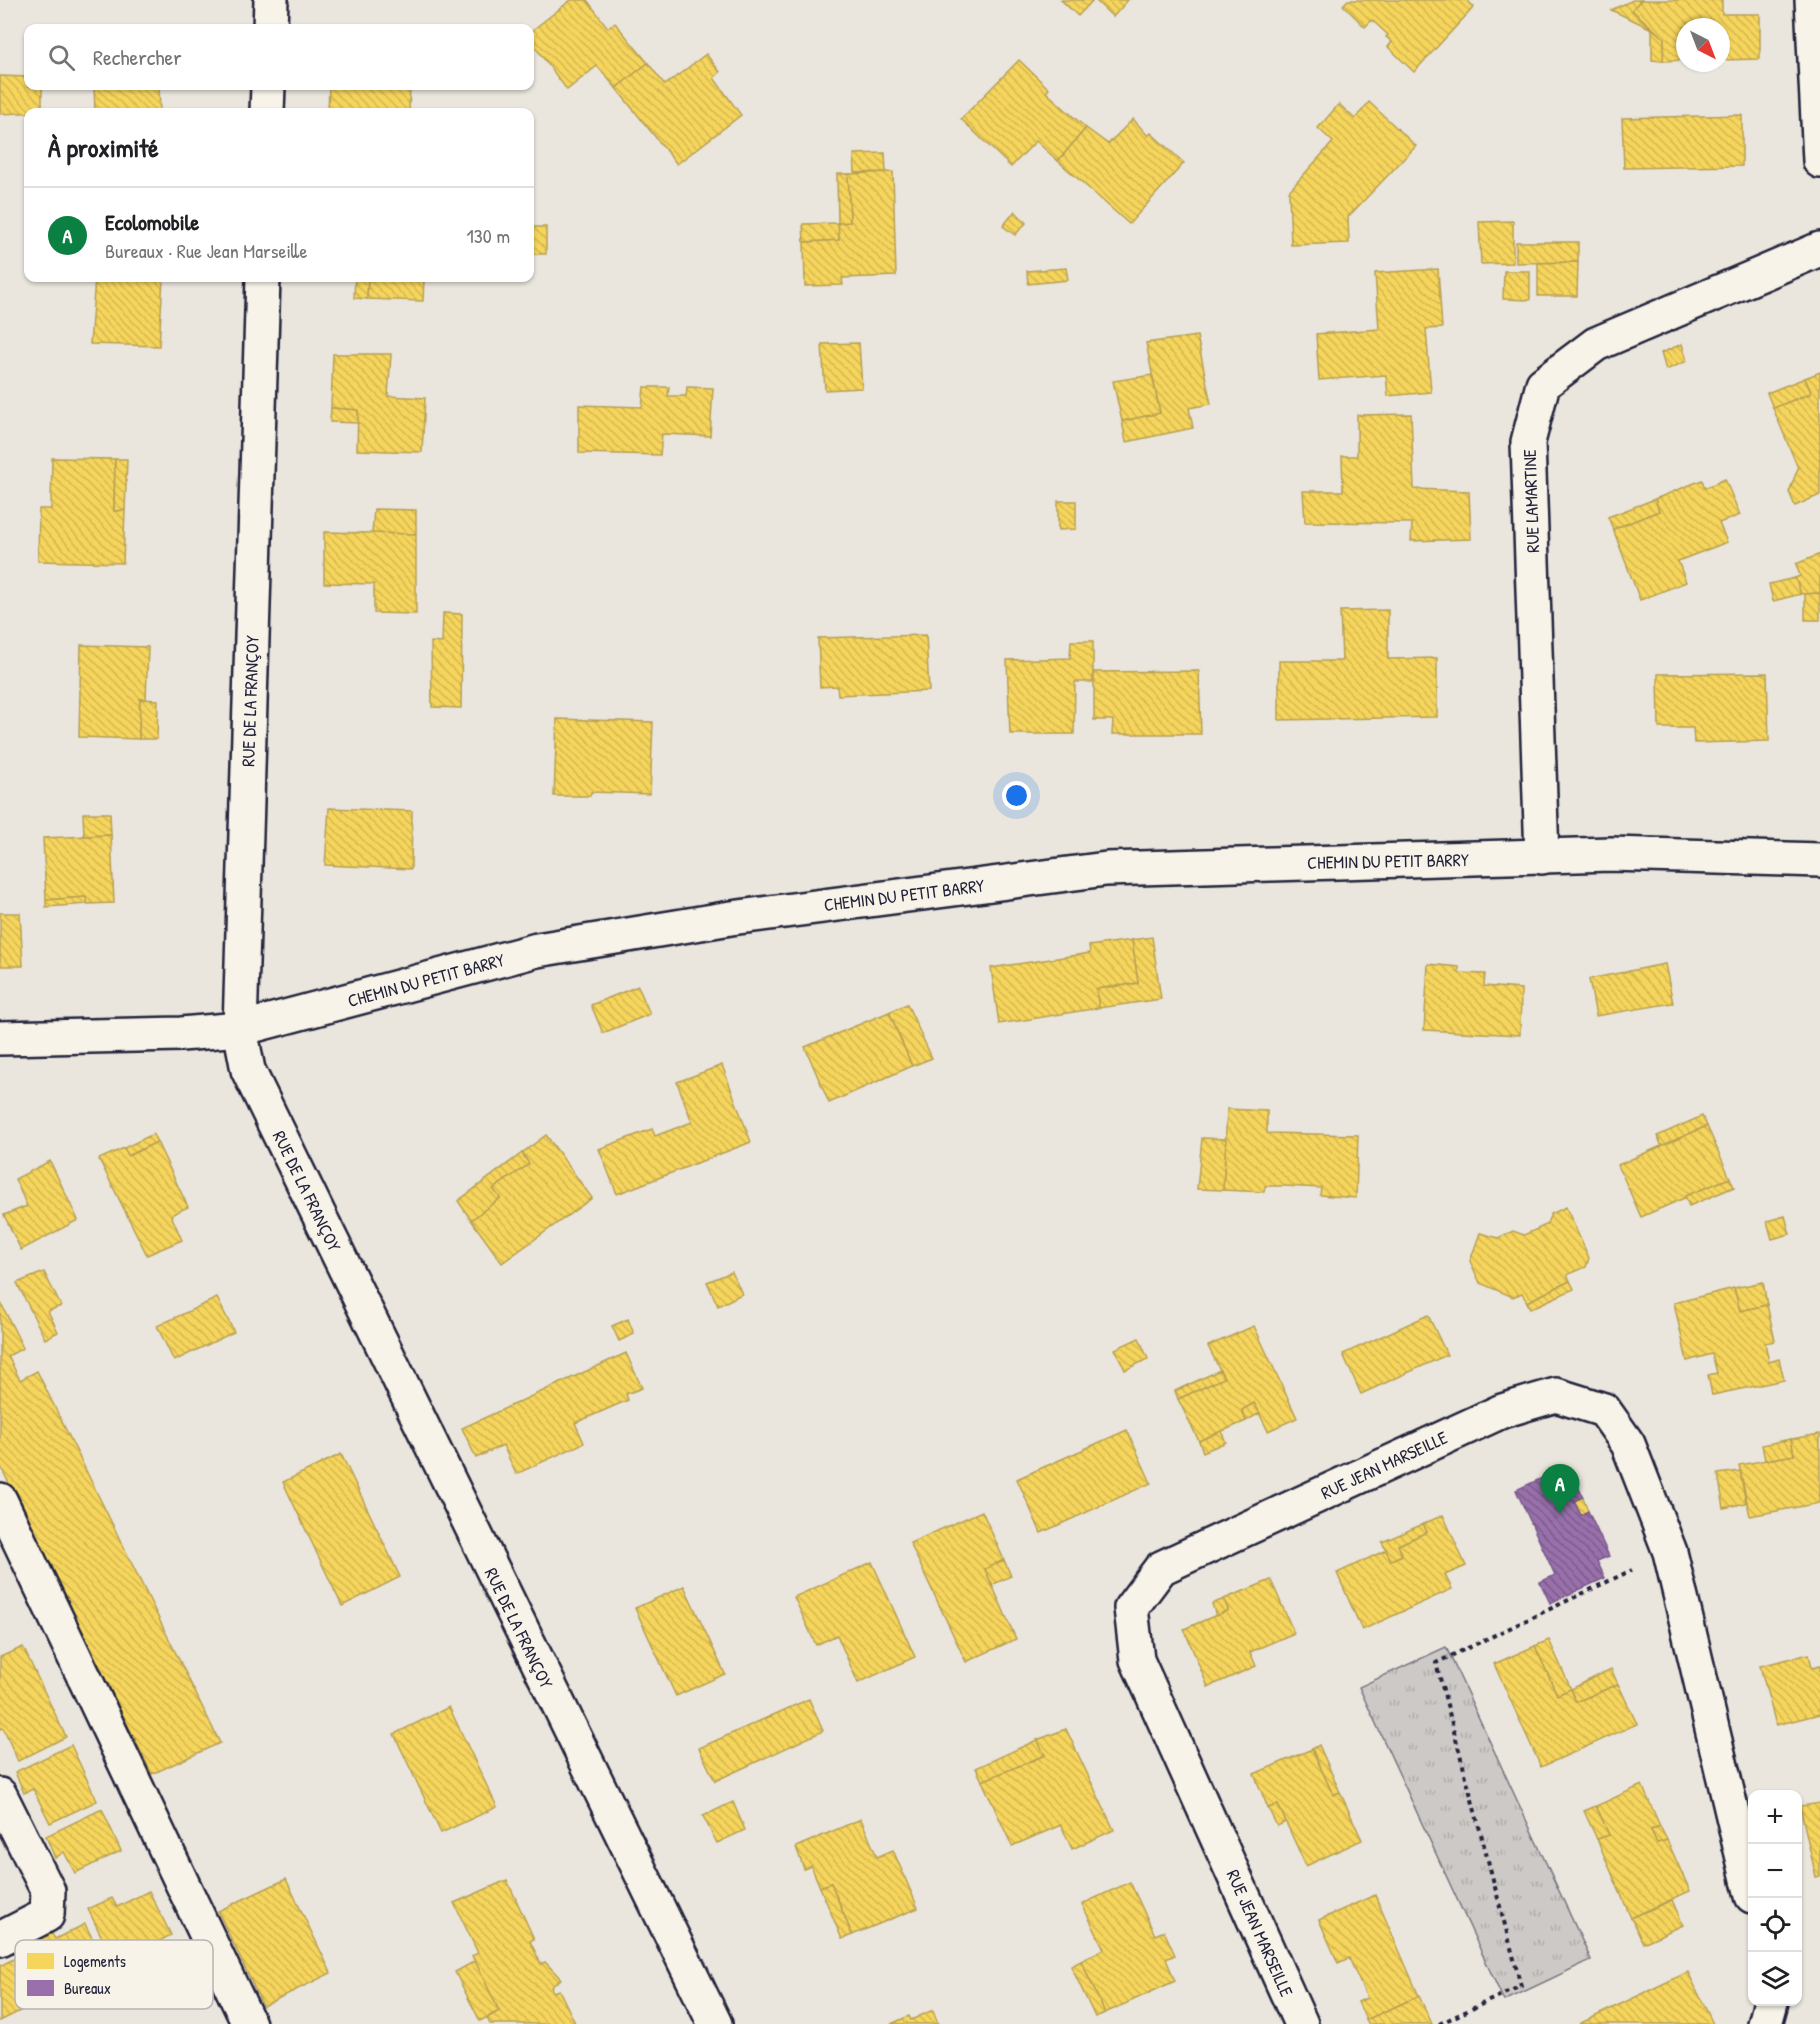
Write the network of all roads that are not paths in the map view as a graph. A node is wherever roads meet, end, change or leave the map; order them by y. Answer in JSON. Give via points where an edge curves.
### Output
{"nodes":[{"id":1,"x":271,"y":0,"type":"edge"},
{"id":2,"x":1812,"y":0,"type":"edge"},
{"id":3,"x":270,"y":24,"type":"edge"},
{"id":4,"x":268,"y":90,"type":"edge"},
{"id":5,"x":267,"y":108,"type":"edge"},
{"id":6,"x":1820,"y":161,"type":"edge"},
{"id":7,"x":1820,"y":249,"type":"edge"},
{"id":8,"x":262,"y":282,"type":"edge"},
{"id":9,"x":1542,"y":857,"type":"junction"},
{"id":10,"x":1820,"y":860,"type":"edge"},
{"id":11,"x":240,"y":1029,"type":"junction"},
{"id":12,"x":0,"y":1038,"type":"edge"},
{"id":13,"x":0,"y":1500,"type":"edge"},
{"id":14,"x":0,"y":1796,"type":"edge"},
{"id":15,"x":1748,"y":1879,"type":"edge"},
{"id":16,"x":0,"y":1939,"type":"edge"},
{"id":17,"x":209,"y":1940,"type":"edge"},
{"id":18,"x":213,"y":1948,"type":"edge"},
{"id":19,"x":1770,"y":2006,"type":"edge"},
{"id":20,"x":249,"y":2024,"type":"edge"},
{"id":21,"x":715,"y":2024,"type":"edge"},
{"id":22,"x":1301,"y":2024,"type":"edge"},
{"id":23,"x":1765,"y":2024,"type":"edge"}],
"edges":[{"from":1,"to":3,"type":"street"},
{"from":2,"to":6,"type":"street"},
{"from":4,"to":5,"type":"street"},
{"from":7,"to":9,"type":"street","name":"RUE LAMARTINE","via":[[1596,344],[1543,384],[1528,442]]},
{"from":8,"to":11,"type":"street","name":"RUE DE LA FRANÇOY"},
{"from":9,"to":10,"type":"street","name":"CHEMIN DU PETIT BARRY","via":[[1611,854]]},
{"from":9,"to":11,"type":"street","name":"CHEMIN DU PETIT BARRY","via":[[1106,869],[766,913],[537,950]]},
{"from":11,"to":12,"type":"street","name":"CHEMIN DU PETIT BARRY"},
{"from":11,"to":21,"type":"street","name":"RUE DE LA FRANÇOY","via":[[248,1070]]},
{"from":13,"to":17,"type":"street"},
{"from":14,"to":16,"type":"street","via":[[48,1891],[47,1915]]},
{"from":15,"to":22,"type":"street","name":"RUE JEAN MARSEILLE","via":[[1670,1552],[1628,1444],[1605,1410],[1556,1395],[1502,1411],[1161,1568],[1131,1608],[1137,1659]]},
{"from":18,"to":20,"type":"street"},
{"from":19,"to":23,"type":"street"}]}
